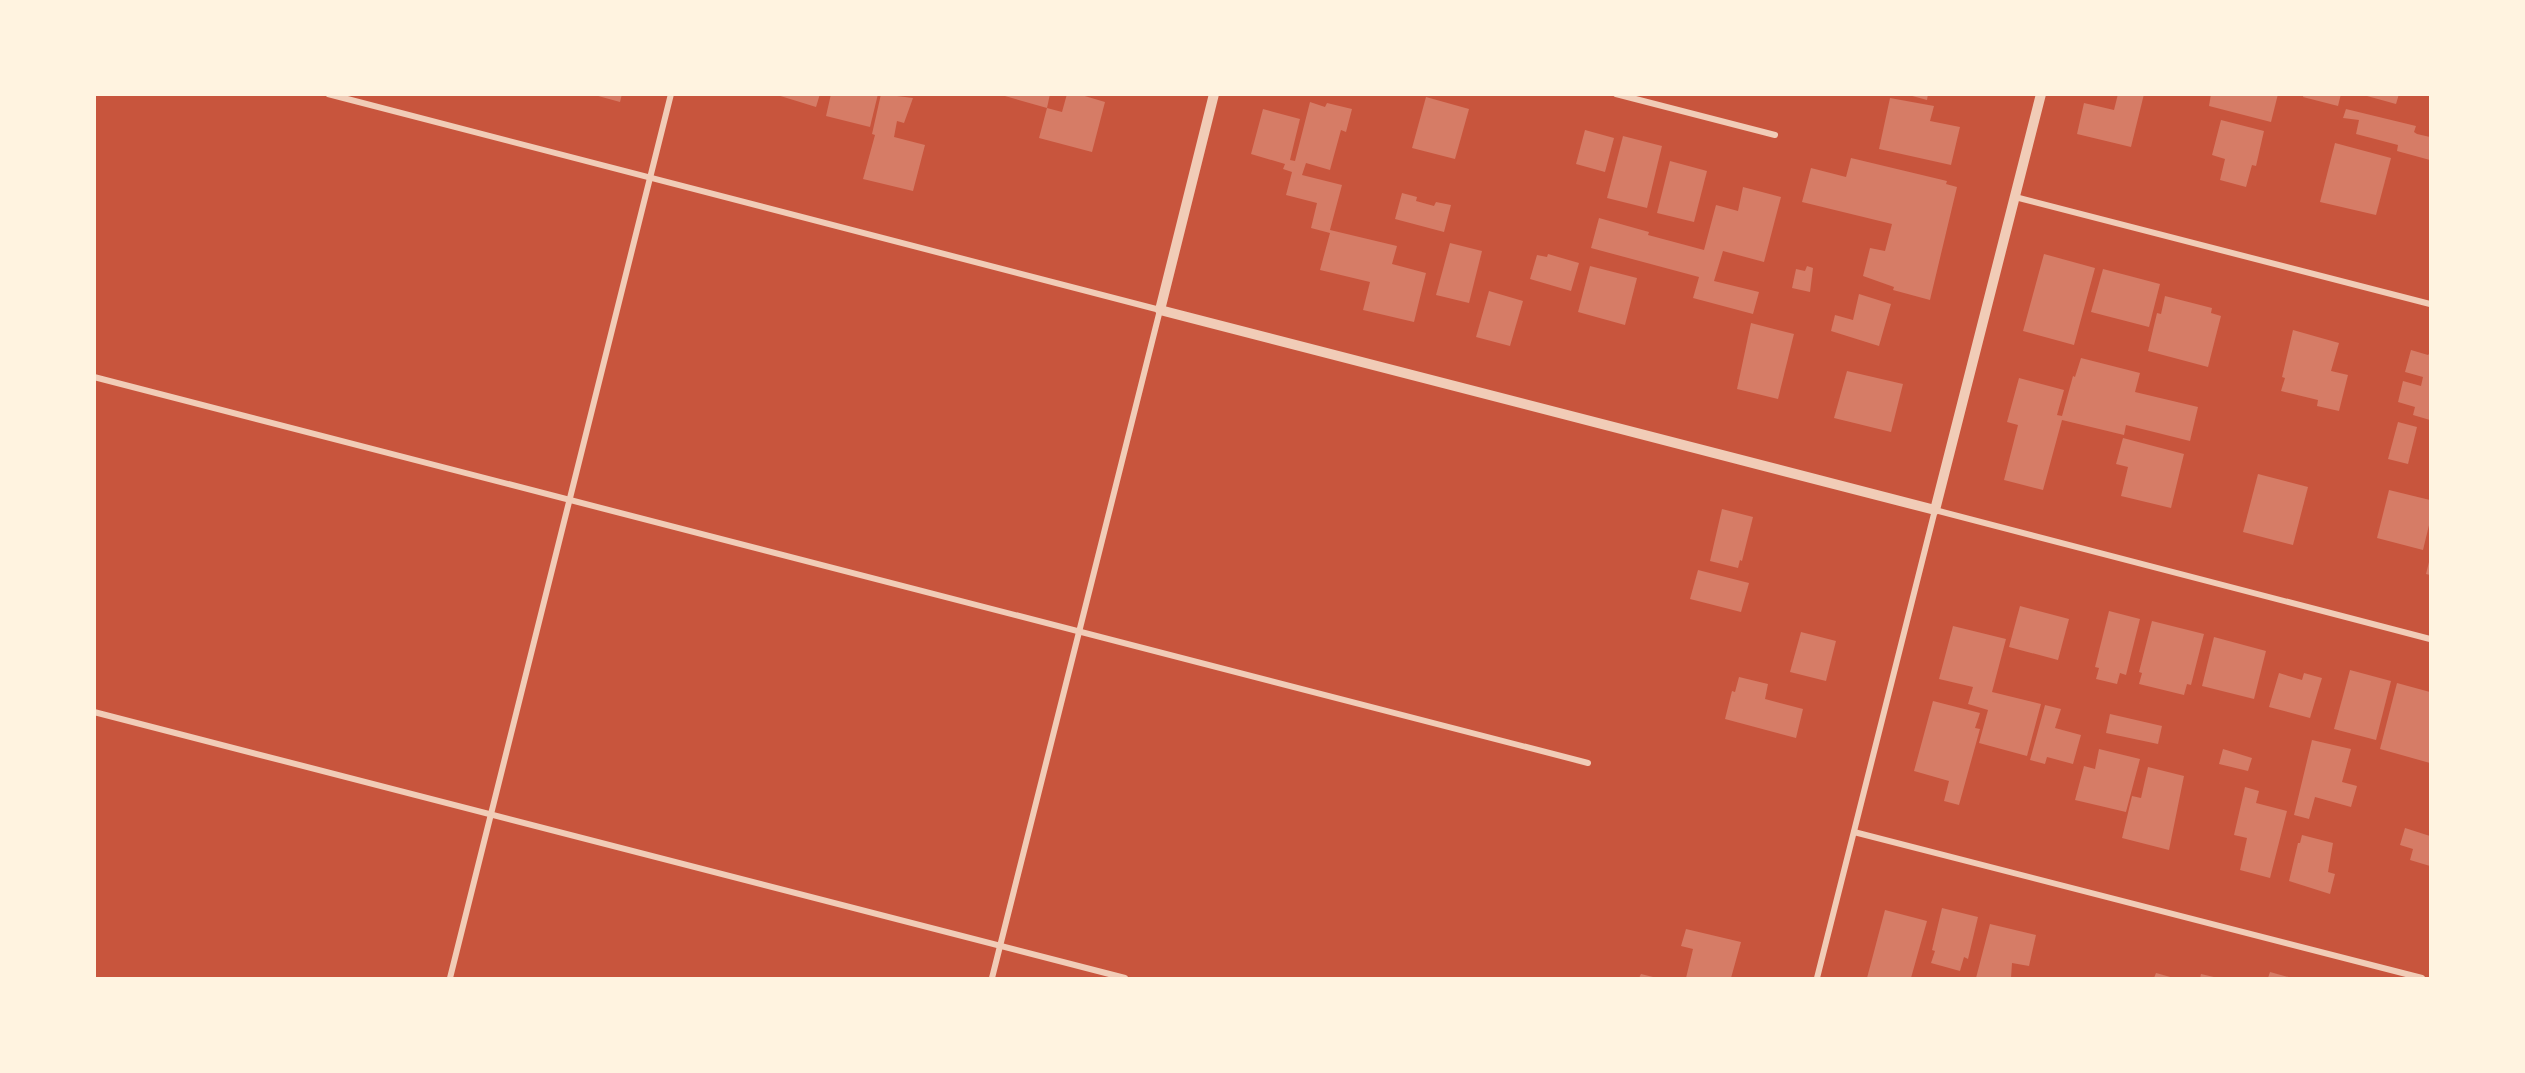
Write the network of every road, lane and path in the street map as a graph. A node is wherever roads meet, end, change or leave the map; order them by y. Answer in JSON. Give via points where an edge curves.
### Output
{"nodes":[{"id":1,"x":328,"y":94,"type":"edge"},
{"id":2,"x":671,"y":94,"type":"edge"},
{"id":3,"x":1214,"y":94,"type":"edge"},
{"id":4,"x":1616,"y":94,"type":"edge"},
{"id":5,"x":2041,"y":94,"type":"edge"},
{"id":6,"x":1775,"y":135,"type":"dead end"},
{"id":7,"x":651,"y":178,"type":"junction"},
{"id":8,"x":2015,"y":197,"type":"junction"},
{"id":9,"x":2430,"y":304,"type":"edge"},
{"id":10,"x":1160,"y":310,"type":"junction"},
{"id":11,"x":94,"y":377,"type":"edge"},
{"id":12,"x":570,"y":500,"type":"junction"},
{"id":13,"x":1935,"y":510,"type":"junction"},
{"id":14,"x":1079,"y":632,"type":"junction"},
{"id":15,"x":2430,"y":639,"type":"edge"},
{"id":16,"x":94,"y":712,"type":"edge"},
{"id":17,"x":1588,"y":763,"type":"dead end"},
{"id":18,"x":491,"y":814,"type":"junction"},
{"id":19,"x":1854,"y":832,"type":"junction"},
{"id":20,"x":1000,"y":946,"type":"junction"},
{"id":21,"x":450,"y":978,"type":"edge"},
{"id":22,"x":992,"y":978,"type":"edge"},
{"id":23,"x":1125,"y":978,"type":"edge"},
{"id":24,"x":1817,"y":978,"type":"edge"},
{"id":25,"x":2422,"y":978,"type":"edge"}],
"edges":[{"from":1,"to":7,"type":"street"},
{"from":2,"to":7,"type":"street"},
{"from":3,"to":10,"type":"street"},
{"from":4,"to":6,"type":"street"},
{"from":5,"to":8,"type":"street"},
{"from":7,"to":10,"type":"street"},
{"from":7,"to":12,"type":"street"},
{"from":8,"to":9,"type":"street"},
{"from":8,"to":13,"type":"street"},
{"from":10,"to":13,"type":"street"},
{"from":10,"to":14,"type":"street"},
{"from":11,"to":12,"type":"street"},
{"from":12,"to":14,"type":"street"},
{"from":12,"to":18,"type":"street"},
{"from":13,"to":15,"type":"street"},
{"from":13,"to":19,"type":"street"},
{"from":14,"to":17,"type":"street"},
{"from":14,"to":20,"type":"street"},
{"from":16,"to":18,"type":"street"},
{"from":18,"to":20,"type":"street"},
{"from":18,"to":21,"type":"street"},
{"from":19,"to":24,"type":"street"},
{"from":19,"to":25,"type":"street"},
{"from":20,"to":22,"type":"street"},
{"from":20,"to":23,"type":"street"}]}
